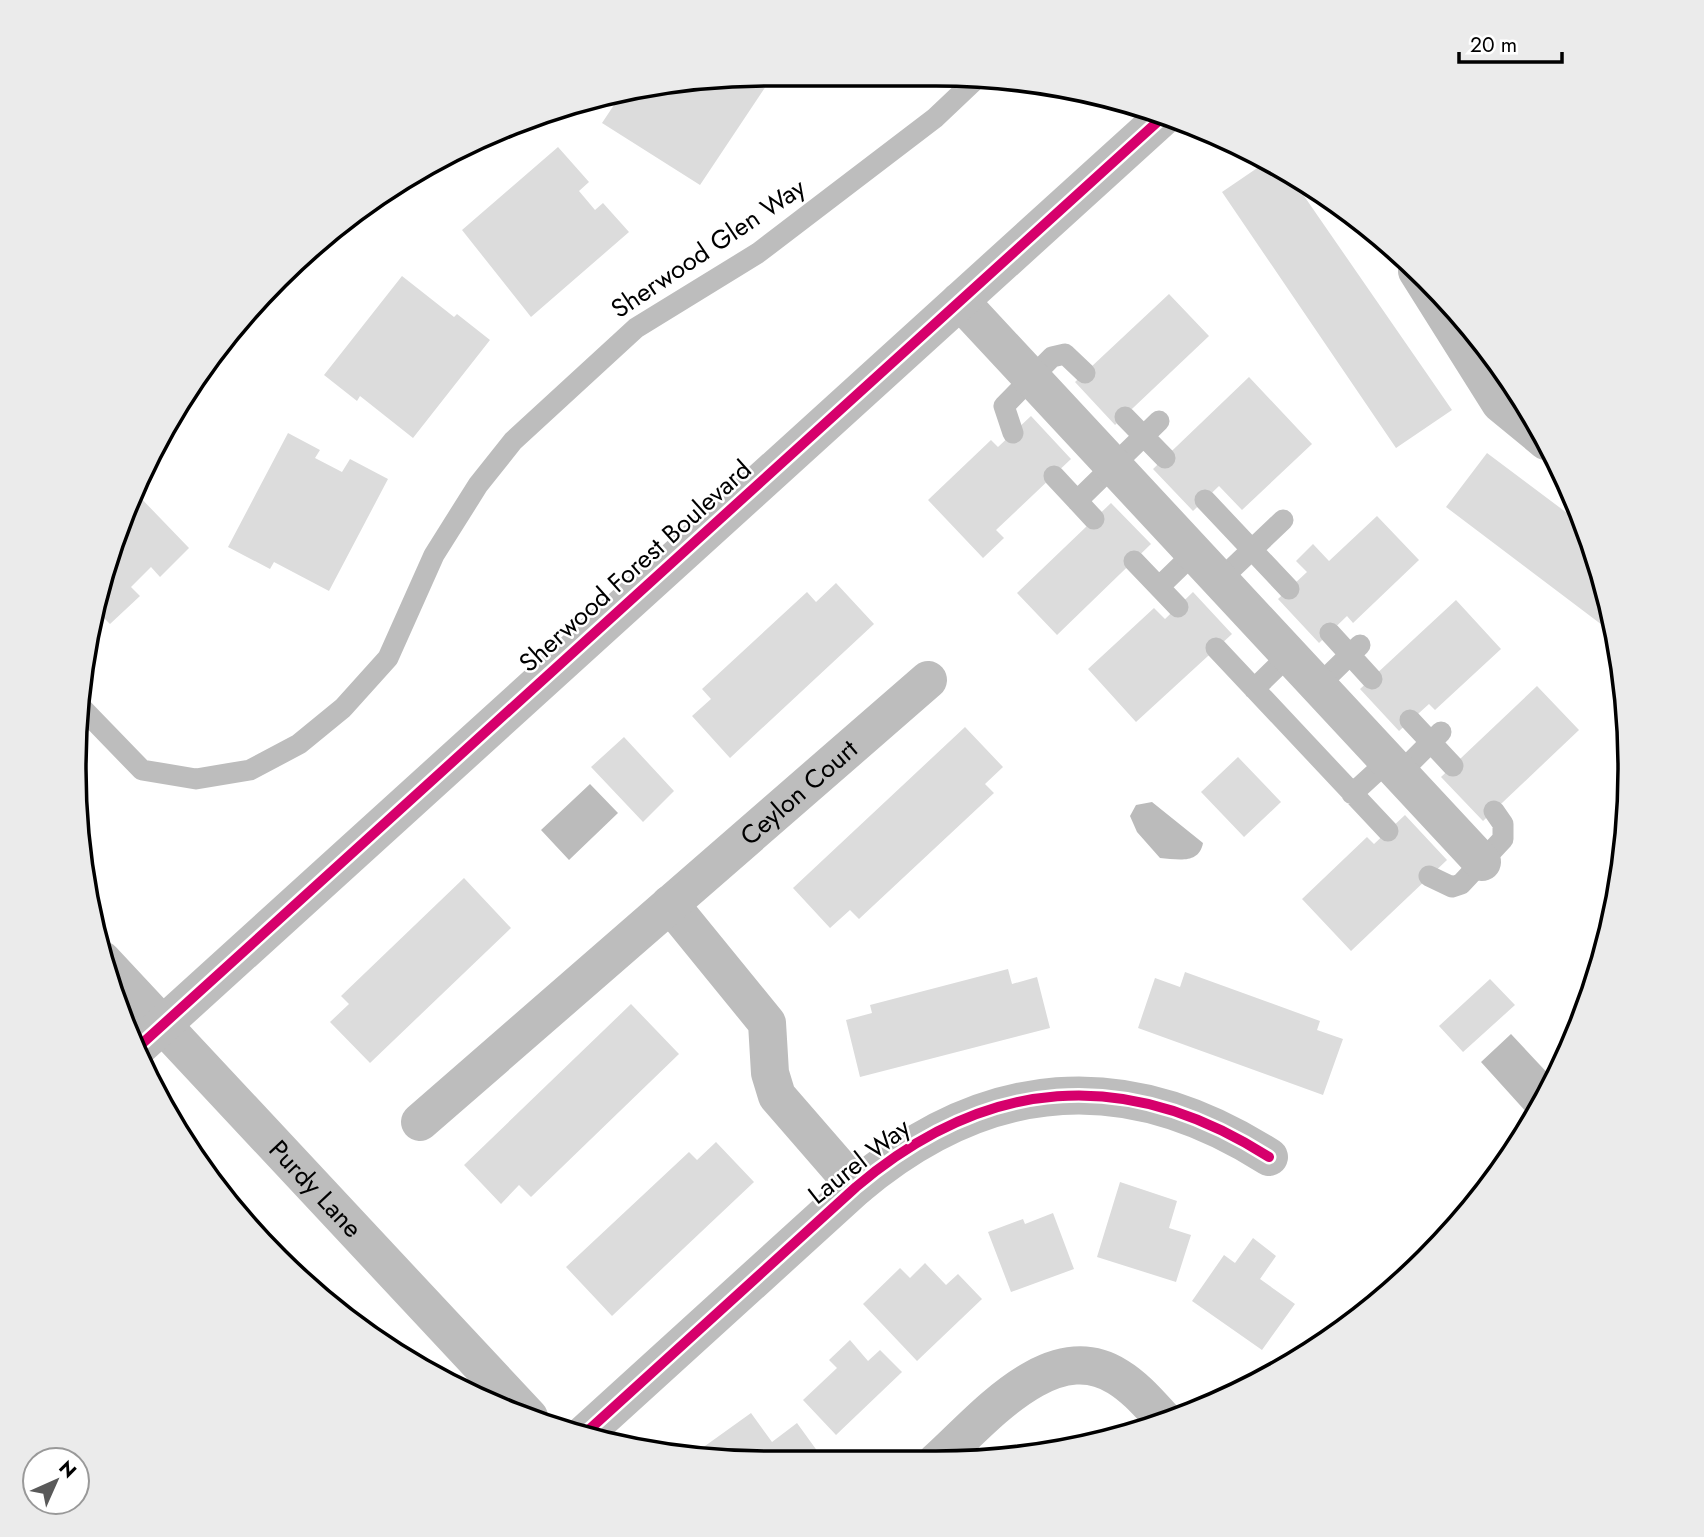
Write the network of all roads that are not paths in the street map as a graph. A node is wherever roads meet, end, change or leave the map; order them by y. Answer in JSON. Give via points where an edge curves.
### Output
{"nodes":[{"id":1,"x":968,"y":87,"type":"edge"},
{"id":2,"x":1157,"y":123,"type":"edge"},
{"id":3,"x":960,"y":301,"type":"junction"},
{"id":4,"x":1442,"y":311,"type":"edge"},
{"id":5,"x":1085,"y":373,"type":"dead end"},
{"id":6,"x":1031,"y":377,"type":"junction"},
{"id":7,"x":1125,"y":417,"type":"dead end"},
{"id":8,"x":1159,"y":421,"type":"dead end"},
{"id":9,"x":1525,"y":423,"type":"edge"},
{"id":10,"x":1013,"y":433,"type":"dead end"},
{"id":11,"x":1143,"y":437,"type":"junction"},
{"id":12,"x":1165,"y":458,"type":"dead end"},
{"id":13,"x":1114,"y":466,"type":"junction"},
{"id":14,"x":1054,"y":476,"type":"dead end"},
{"id":15,"x":1205,"y":500,"type":"dead end"},
{"id":16,"x":1077,"y":501,"type":"junction"},
{"id":17,"x":1094,"y":519,"type":"dead end"},
{"id":18,"x":1283,"y":520,"type":"dead end"},
{"id":19,"x":1251,"y":550,"type":"junction"},
{"id":20,"x":1195,"y":552,"type":"junction"},
{"id":21,"x":1134,"y":561,"type":"dead end"},
{"id":22,"x":1220,"y":579,"type":"junction"},
{"id":23,"x":1159,"y":587,"type":"junction"},
{"id":24,"x":1289,"y":589,"type":"dead end"},
{"id":25,"x":1178,"y":607,"type":"dead end"},
{"id":26,"x":1330,"y":633,"type":"dead end"},
{"id":27,"x":1216,"y":648,"type":"dead end"},
{"id":28,"x":1355,"y":650,"type":"junction"},
{"id":29,"x":1290,"y":654,"type":"junction"},
{"id":30,"x":1371,"y":679,"type":"dead end"},
{"id":31,"x":928,"y":680,"type":"dead end"},
{"id":32,"x":1319,"y":685,"type":"junction"},
{"id":33,"x":1254,"y":689,"type":"junction"},
{"id":34,"x":88,"y":714,"type":"edge"},
{"id":35,"x":1410,"y":720,"type":"dead end"},
{"id":36,"x":1436,"y":737,"type":"junction"},
{"id":37,"x":1453,"y":766,"type":"dead end"},
{"id":38,"x":1394,"y":767,"type":"junction"},
{"id":39,"x":1352,"y":794,"type":"junction"},
{"id":40,"x":1494,"y":811,"type":"dead end"},
{"id":41,"x":1388,"y":831,"type":"dead end"},
{"id":42,"x":1482,"y":862,"type":"junction"},
{"id":43,"x":1429,"y":876,"type":"dead end"},
{"id":44,"x":670,"y":904,"type":"junction"},
{"id":45,"x":127,"y":1002,"type":"edge"},
{"id":46,"x":149,"y":1038,"type":"edge"},
{"id":47,"x":420,"y":1122,"type":"dead end"},
{"id":48,"x":1269,"y":1157,"type":"dead end"},
{"id":49,"x":856,"y":1187,"type":"junction"},
{"id":50,"x":513,"y":1401,"type":"edge"},
{"id":51,"x":1158,"y":1414,"type":"edge"},
{"id":52,"x":591,"y":1428,"type":"edge"},
{"id":53,"x":948,"y":1451,"type":"edge"}],
"edges":[{"from":1,"to":34,"type":"lane","name":"Sherwood Glen Way","via":[[935,118],[758,253],[636,328],[513,441],[478,485],[434,555],[388,659],[343,709],[299,744],[250,770],[196,779],[142,770]]},
{"from":2,"to":3,"type":"street","name":"Sherwood Forest Boulevard"},
{"from":3,"to":6,"type":"street"},
{"from":3,"to":46,"type":"street","name":"Sherwood Forest Boulevard"},
{"from":4,"to":9,"type":"street","via":[[1500,403]]},
{"from":5,"to":6,"type":"lane","via":[[1065,354],[1052,357]]},
{"from":6,"to":10,"type":"lane","via":[[1004,406]]},
{"from":6,"to":13,"type":"street"},
{"from":7,"to":11,"type":"lane"},
{"from":8,"to":11,"type":"lane"},
{"from":11,"to":12,"type":"lane"},
{"from":11,"to":13,"type":"lane"},
{"from":13,"to":16,"type":"lane"},
{"from":13,"to":20,"type":"street"},
{"from":14,"to":16,"type":"lane"},
{"from":15,"to":19,"type":"lane"},
{"from":16,"to":17,"type":"lane"},
{"from":18,"to":19,"type":"lane"},
{"from":19,"to":22,"type":"lane"},
{"from":19,"to":24,"type":"lane"},
{"from":20,"to":22,"type":"street"},
{"from":20,"to":23,"type":"lane"},
{"from":21,"to":23,"type":"lane"},
{"from":22,"to":29,"type":"street"},
{"from":23,"to":25,"type":"lane"},
{"from":26,"to":28,"type":"lane"},
{"from":27,"to":33,"type":"lane"},
{"from":28,"to":30,"type":"lane"},
{"from":28,"to":32,"type":"lane"},
{"from":29,"to":32,"type":"street"},
{"from":29,"to":33,"type":"lane"},
{"from":31,"to":44,"type":"street","name":"Ceylon Court"},
{"from":32,"to":38,"type":"street"},
{"from":33,"to":39,"type":"lane"},
{"from":35,"to":36,"type":"lane"},
{"from":36,"to":37,"type":"lane"},
{"from":36,"to":38,"type":"lane"},
{"from":38,"to":39,"type":"lane"},
{"from":38,"to":42,"type":"street"},
{"from":39,"to":41,"type":"lane"},
{"from":40,"to":42,"type":"lane","via":[[1503,824],[1503,839]]},
{"from":42,"to":43,"type":"lane","via":[[1452,887]]},
{"from":44,"to":47,"type":"street","name":"Ceylon Court"},
{"from":44,"to":49,"type":"street","via":[[767,1023],[777,1096]]},
{"from":45,"to":46,"type":"street","name":"Purdy Lane"},
{"from":46,"to":50,"type":"street","name":"Purdy Lane"},
{"from":48,"to":49,"type":"street","name":"Laurel Way","via":[[1232,1133],[1185,1112],[1111,1097],[1060,1096],[1009,1103],[938,1129],[894,1155]]},
{"from":49,"to":52,"type":"street","name":"Laurel Way"},
{"from":51,"to":53,"type":"street","via":[[1115,1375],[1091,1367],[1064,1366],[1017,1388]]}]}
